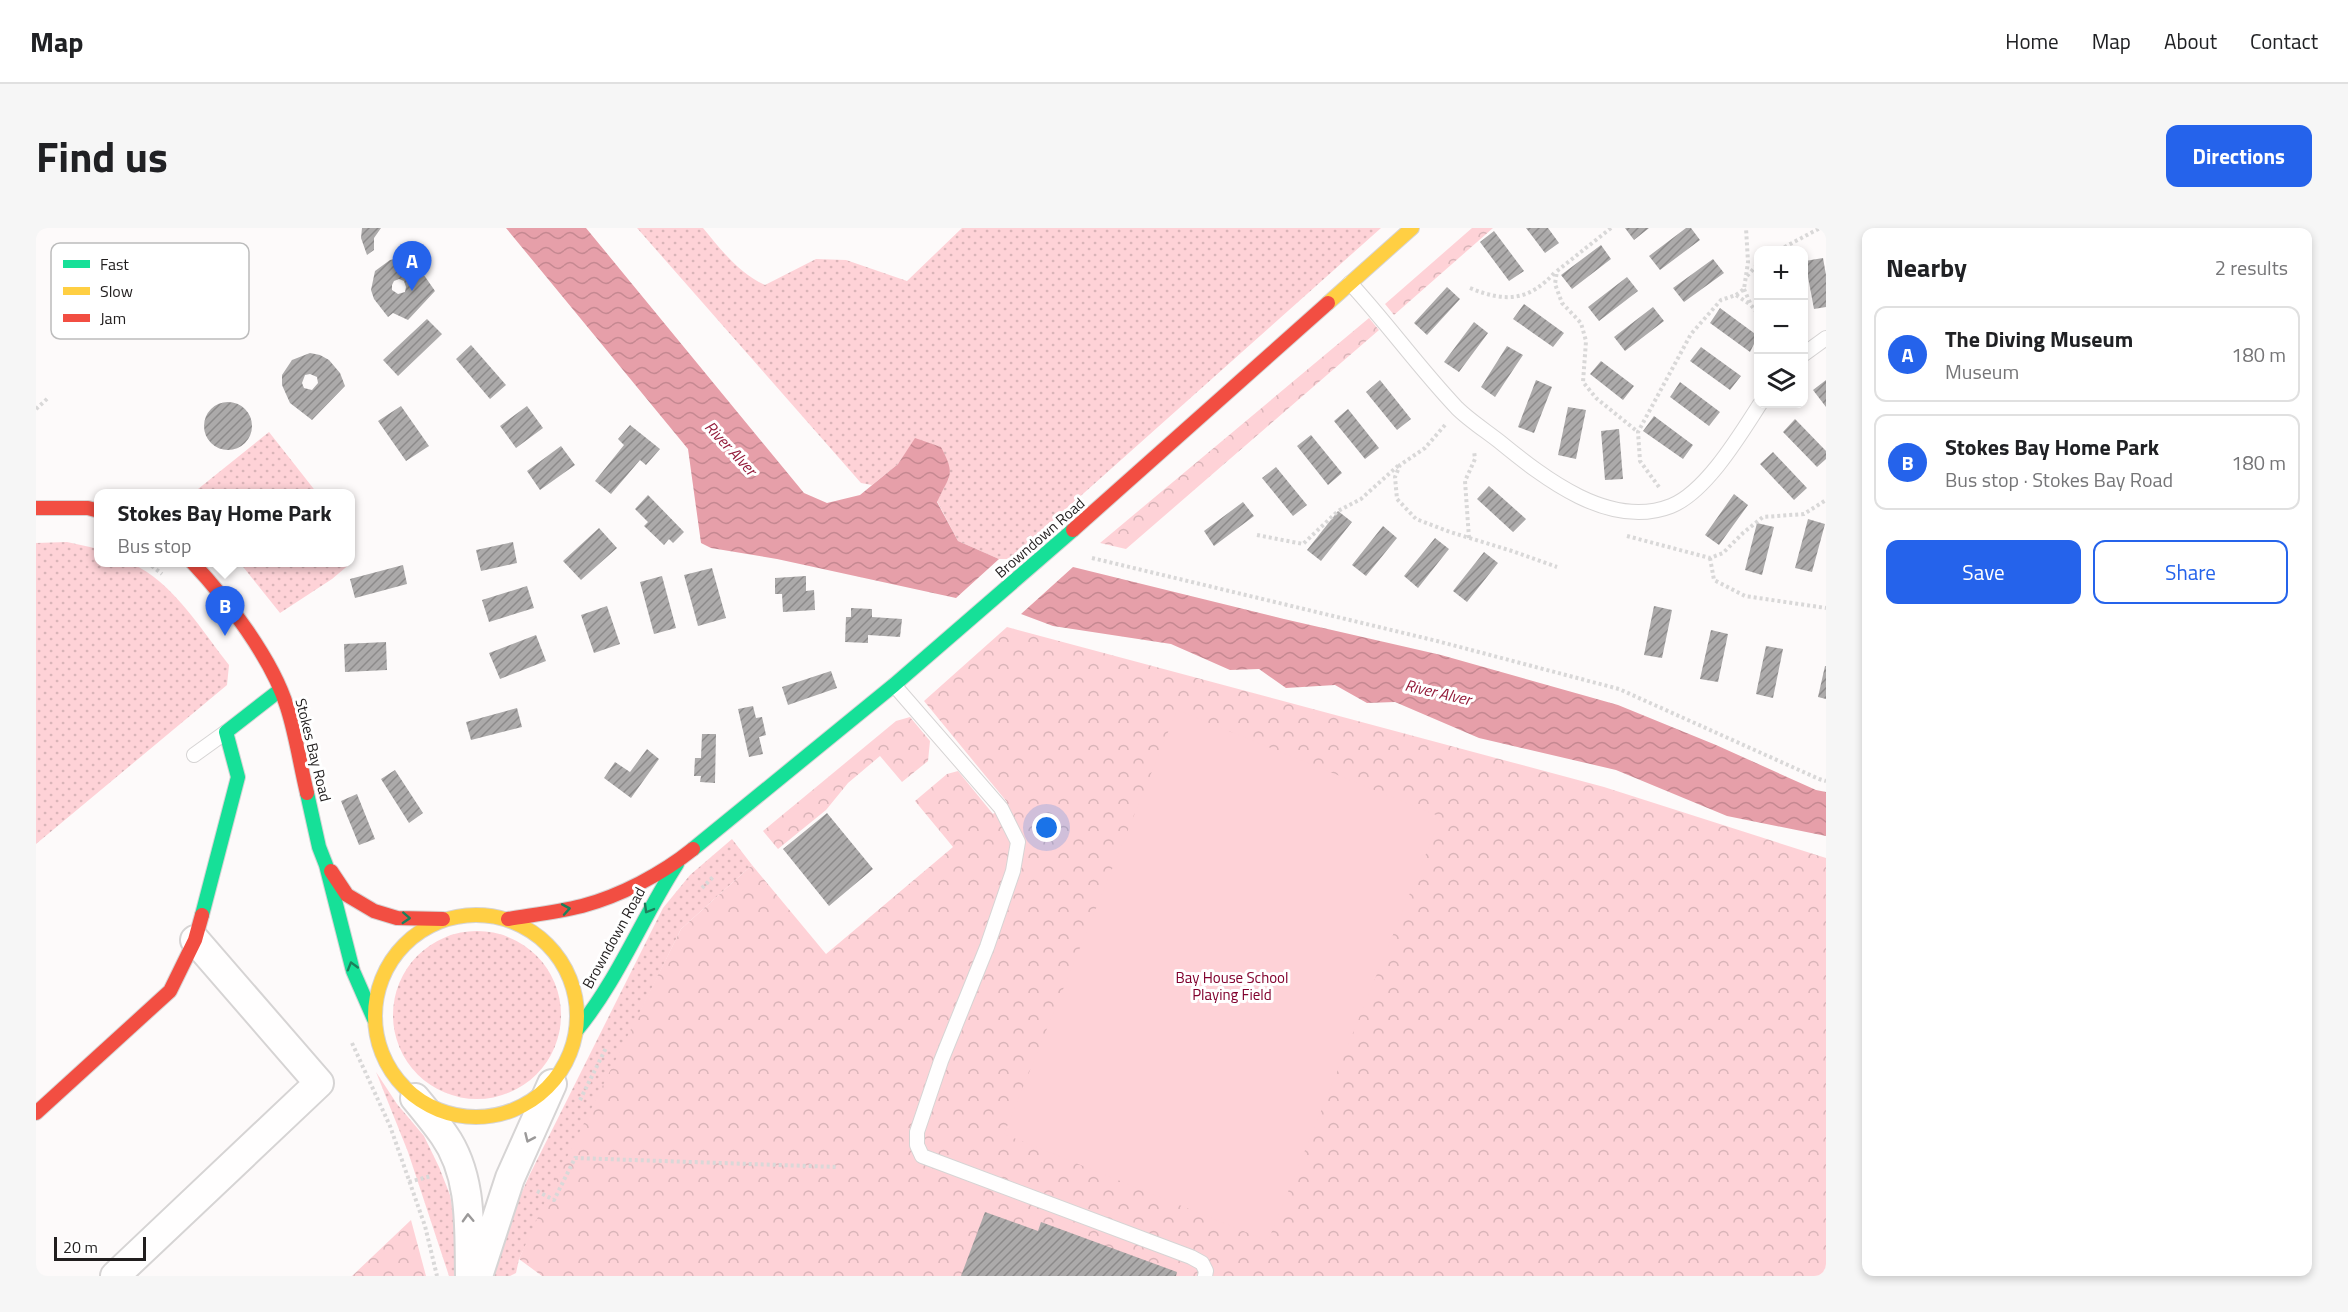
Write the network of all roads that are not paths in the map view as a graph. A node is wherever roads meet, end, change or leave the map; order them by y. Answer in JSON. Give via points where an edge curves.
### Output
{"nodes":[{"id":1,"x":1412,"y":228,"type":"edge"},
{"id":2,"x":1350,"y":283,"type":"junction"},
{"id":3,"x":1826,"y":339,"type":"edge"},
{"id":4,"x":1808,"y":351,"type":"edge"},
{"id":5,"x":1757,"y":408,"type":"edge"},
{"id":6,"x":36,"y":508,"type":"edge"},
{"id":7,"x":94,"y":510,"type":"edge"},
{"id":8,"x":197,"y":567,"type":"edge"},
{"id":9,"x":894,"y":685,"type":"junction"},
{"id":10,"x":280,"y":690,"type":"junction"},
{"id":11,"x":225,"y":732,"type":"junction"},
{"id":12,"x":194,"y":755,"type":"dead end"},
{"id":13,"x":679,"y":860,"type":"junction"},
{"id":14,"x":326,"y":865,"type":"junction"},
{"id":15,"x":508,"y":919,"type":"junction"},
{"id":16,"x":443,"y":920,"type":"junction"},
{"id":17,"x":195,"y":940,"type":"junction"},
{"id":18,"x":374,"y":1020,"type":"junction"},
{"id":19,"x":576,"y":1031,"type":"junction"},
{"id":20,"x":552,"y":1084,"type":"junction"},
{"id":21,"x":415,"y":1098,"type":"junction"},
{"id":22,"x":36,"y":1113,"type":"edge"},
{"id":23,"x":115,"y":1276,"type":"edge"},
{"id":24,"x":470,"y":1276,"type":"edge"},
{"id":25,"x":478,"y":1276,"type":"edge"},
{"id":26,"x":1205,"y":1276,"type":"edge"}],
"edges":[{"from":1,"to":2,"type":"street","name":"Browndown Road"},
{"from":2,"to":5,"type":"lane","via":[[1458,409],[1524,461],[1591,502],[1627,510],[1672,506],[1712,474]]},
{"from":2,"to":9,"type":"street","name":"Browndown Road"},
{"from":3,"to":4,"type":"lane"},
{"from":6,"to":7,"type":"street"},
{"from":8,"to":10,"type":"street","name":"Stokes Bay Road","via":[[236,614]]},
{"from":9,"to":13,"type":"street","name":"Browndown Road"},
{"from":9,"to":26,"type":"lane","via":[[1001,808],[1018,842],[1010,882],[917,1132],[922,1156],[1191,1257],[1202,1263]]},
{"from":10,"to":11,"type":"street"},
{"from":10,"to":14,"type":"street","name":"Stokes Bay Road"},
{"from":11,"to":12,"type":"lane"},
{"from":11,"to":17,"type":"street","via":[[238,777]]},
{"from":15,"to":13,"type":"street","name":"Browndown Road","one_way":true,"via":[[582,906],[625,890]]},
{"from":13,"to":19,"type":"street","name":"Browndown Road","one_way":true,"via":[[595,1008]]},
{"from":14,"to":16,"type":"street","name":"Stokes Bay Road","one_way":true,"via":[[347,895],[374,911],[397,918]]},
{"from":18,"to":14,"type":"street","name":"Stokes Bay Road","one_way":true,"via":[[353,971]]},
{"from":15,"to":16,"type":"street","name":"Stokes Bay Road","via":[[476,914]]},
{"from":15,"to":19,"type":"street","name":"Stokes Bay Road","via":[[534,932],[554,951],[569,975],[577,1003]]},
{"from":16,"to":18,"type":"street","name":"Stokes Bay Road","via":[[415,935],[392,958],[378,988]]},
{"from":17,"to":22,"type":"street","via":[[170,991]]},
{"from":17,"to":23,"type":"street","via":[[320,1083]]},
{"from":18,"to":21,"type":"street","name":"Stokes Bay Road","via":[[380,1050],[394,1076]]},
{"from":19,"to":20,"type":"street","name":"Stokes Bay Road","via":[[568,1059]]},
{"from":20,"to":21,"type":"street","name":"Stokes Bay Road","via":[[528,1103],[501,1115],[471,1118],[441,1112]]},
{"from":20,"to":25,"type":"street","one_way":true,"via":[[510,1178]]},
{"from":24,"to":21,"type":"street","one_way":true,"via":[[468,1202],[460,1167],[445,1136]]}]}
